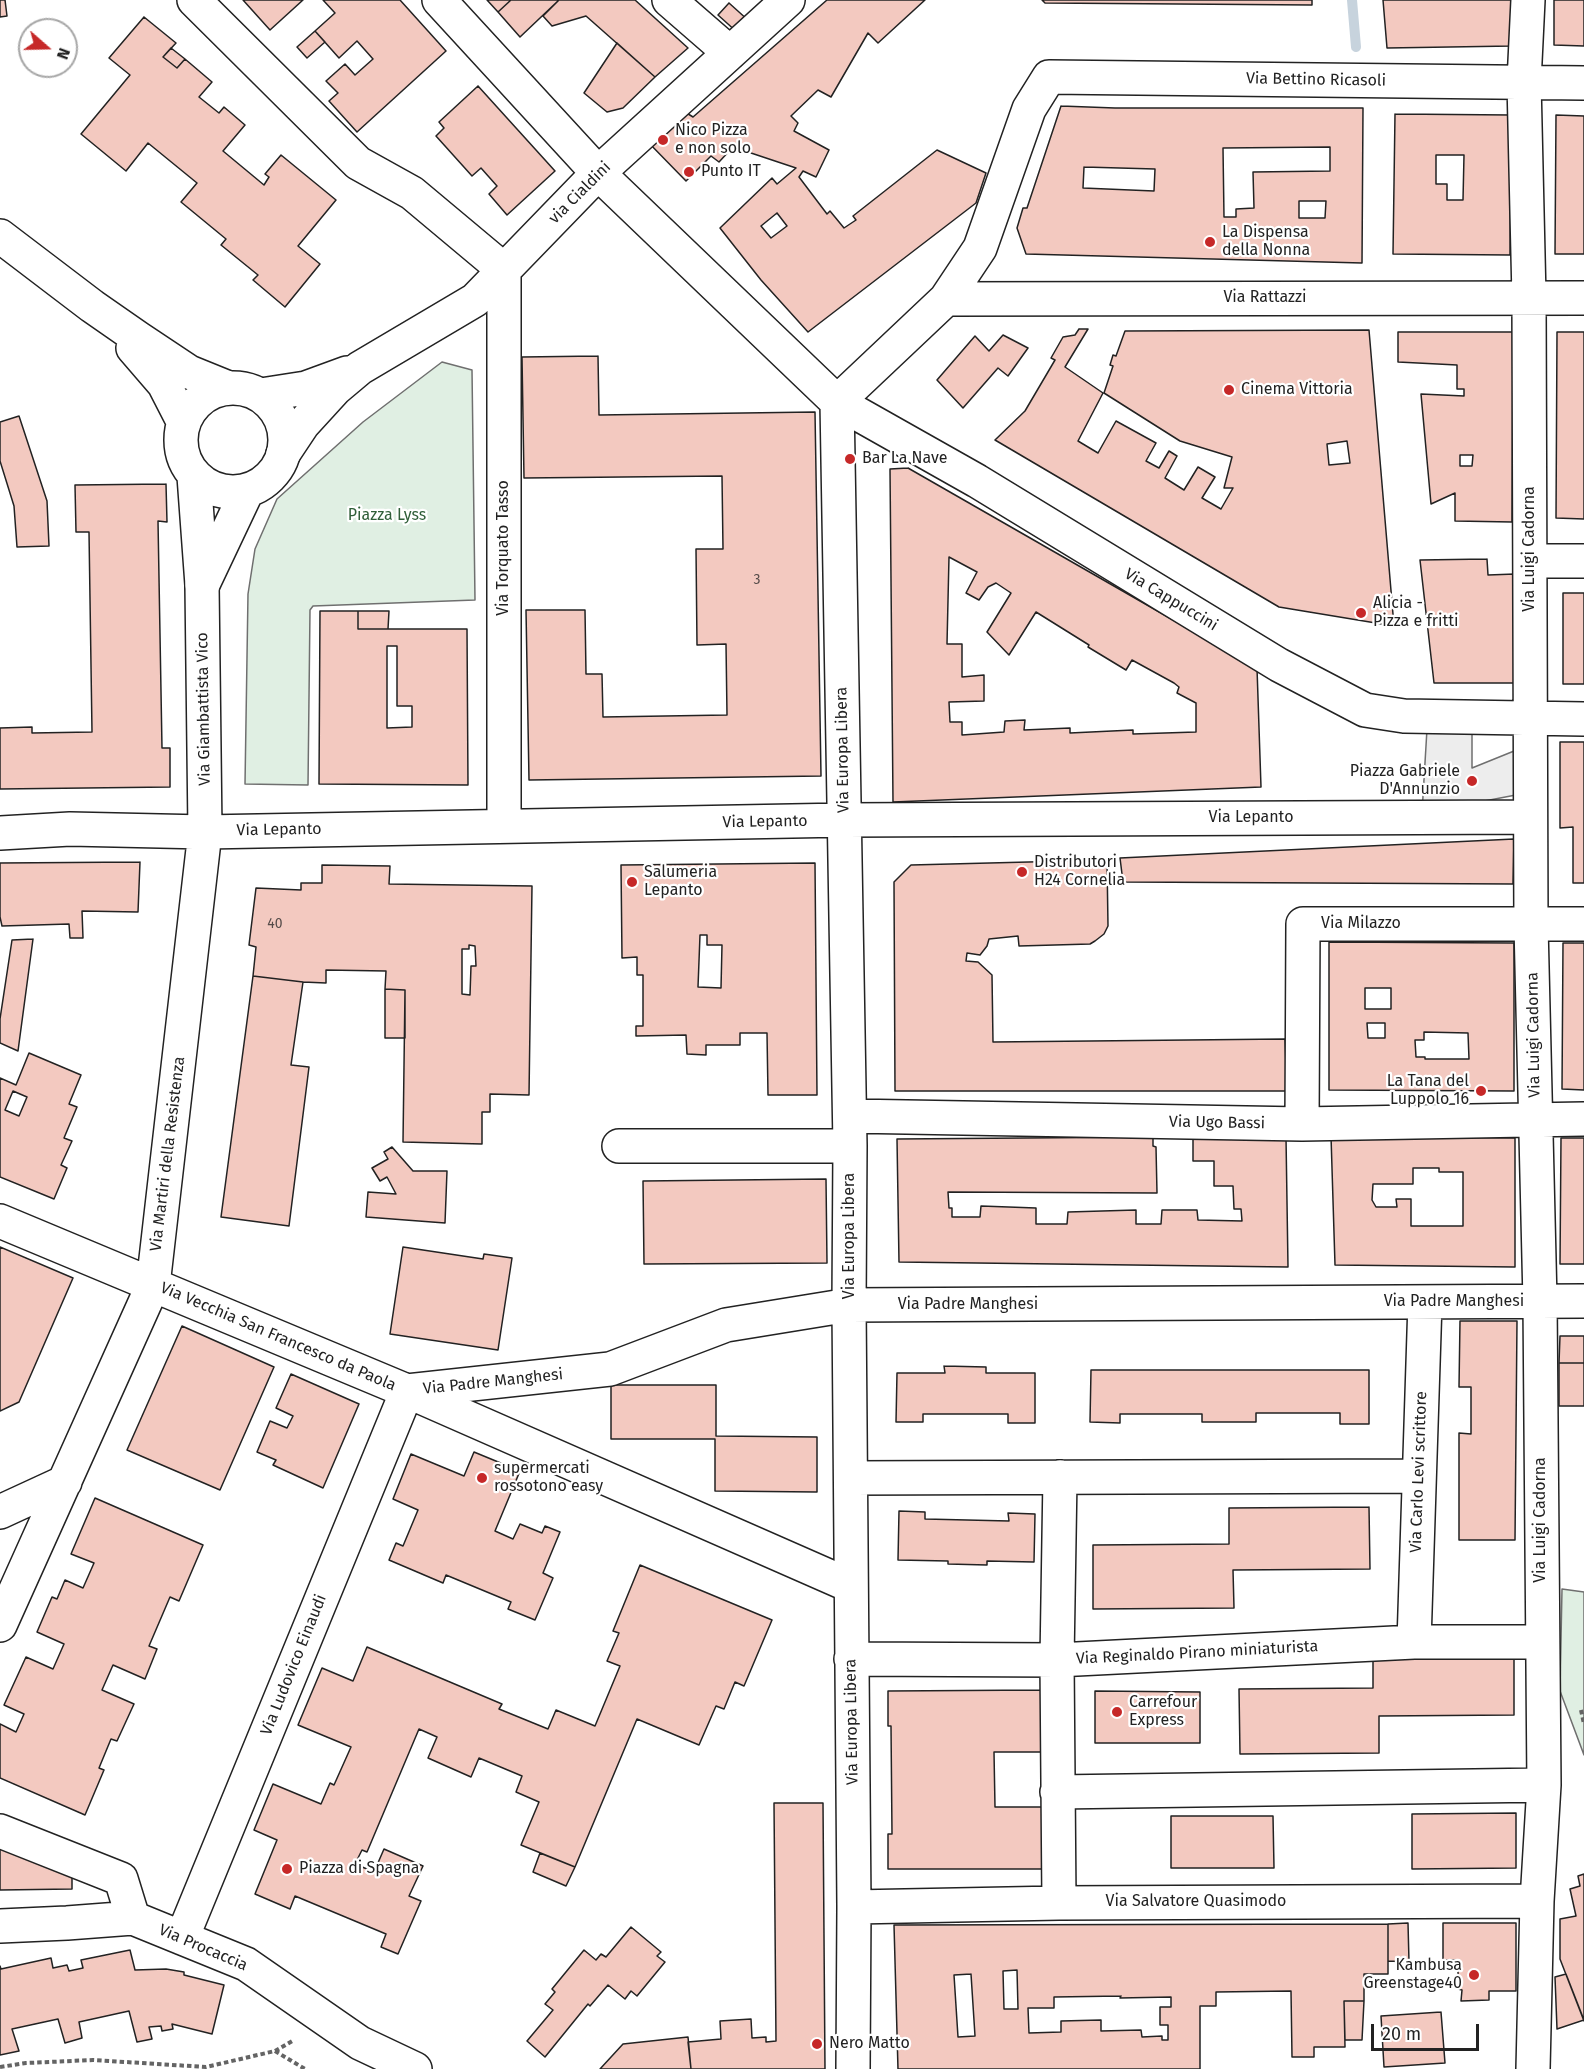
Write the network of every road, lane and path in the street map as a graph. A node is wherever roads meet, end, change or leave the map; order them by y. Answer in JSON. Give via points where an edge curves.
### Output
{"nodes":[{"id":1,"x":194,"y":0,"type":"edge"},
{"id":2,"x":439,"y":0,"type":"edge"},
{"id":3,"x":669,"y":0,"type":"edge"},
{"id":4,"x":788,"y":0,"type":"edge"},
{"id":5,"x":1528,"y":0,"type":"edge"},
{"id":6,"x":730,"y":53,"type":"junction"},
{"id":7,"x":1524,"y":82,"type":"junction"},
{"id":8,"x":1584,"y":83,"type":"edge"},
{"id":9,"x":598,"y":173,"type":"junction"},
{"id":10,"x":0,"y":236,"type":"edge"},
{"id":11,"x":504,"y":270,"type":"junction"},
{"id":12,"x":1529,"y":297,"type":"junction"},
{"id":13,"x":1584,"y":298,"type":"edge"},
{"id":14,"x":946,"y":299,"type":"junction"},
{"id":15,"x":92,"y":306,"type":"junction"},
{"id":16,"x":360,"y":368,"type":"junction"},
{"id":17,"x":226,"y":387,"type":"junction"},
{"id":18,"x":261,"y":395,"type":"junction"},
{"id":19,"x":837,"y":402,"type":"junction"},
{"id":20,"x":183,"y":421,"type":"junction"},
{"id":21,"x":284,"y":454,"type":"junction"},
{"id":22,"x":194,"y":476,"type":"junction"},
{"id":23,"x":247,"y":491,"type":"junction"},
{"id":24,"x":1530,"y":561,"type":"junction"},
{"id":25,"x":1584,"y":561,"type":"edge"},
{"id":26,"x":202,"y":585,"type":"junction"},
{"id":27,"x":1530,"y":718,"type":"junction"},
{"id":28,"x":1584,"y":719,"type":"edge"},
{"id":29,"x":1530,"y":817,"type":"junction"},
{"id":30,"x":845,"y":820,"type":"junction"},
{"id":31,"x":504,"y":826,"type":"junction"},
{"id":32,"x":206,"y":832,"type":"junction"},
{"id":33,"x":0,"y":833,"type":"edge"},
{"id":34,"x":1584,"y":924,"type":"edge"},
{"id":35,"x":1531,"y":925,"type":"junction"},
{"id":36,"x":1584,"y":1119,"type":"edge"},
{"id":37,"x":1536,"y":1120,"type":"junction"},
{"id":38,"x":1302,"y":1124,"type":"junction"},
{"id":39,"x":850,"y":1131,"type":"junction"},
{"id":40,"x":619,"y":1146,"type":"dead end"},
{"id":41,"x":0,"y":1221,"type":"edge"},
{"id":42,"x":153,"y":1285,"type":"junction"},
{"id":43,"x":1540,"y":1301,"type":"junction"},
{"id":44,"x":1584,"y":1301,"type":"edge"},
{"id":45,"x":1425,"y":1302,"type":"junction"},
{"id":46,"x":849,"y":1305,"type":"junction"},
{"id":47,"x":407,"y":1391,"type":"junction"},
{"id":48,"x":1419,"y":1476,"type":"junction"},
{"id":49,"x":1060,"y":1477,"type":"junction"},
{"id":50,"x":851,"y":1478,"type":"junction"},
{"id":51,"x":64,"y":1482,"type":"junction"},
{"id":52,"x":0,"y":1512,"type":"edge"},
{"id":53,"x":851,"y":1586,"type":"junction"},
{"id":54,"x":0,"y":1624,"type":"edge"},
{"id":55,"x":1414,"y":1642,"type":"junction"},
{"id":56,"x":1542,"y":1642,"type":"junction"},
{"id":57,"x":851,"y":1659,"type":"junction"},
{"id":58,"x":1057,"y":1660,"type":"junction"},
{"id":59,"x":1544,"y":1785,"type":"junction"},
{"id":60,"x":1057,"y":1792,"type":"junction"},
{"id":61,"x":0,"y":1831,"type":"edge"},
{"id":62,"x":1537,"y":1901,"type":"junction"},
{"id":63,"x":1059,"y":1903,"type":"junction"},
{"id":64,"x":854,"y":1907,"type":"junction"},
{"id":65,"x":132,"y":1917,"type":"junction"},
{"id":66,"x":0,"y":1926,"type":"edge"},
{"id":67,"x":182,"y":1938,"type":"junction"},
{"id":68,"x":0,"y":2067,"type":"edge"},
{"id":69,"x":305,"y":2069,"type":"edge"},
{"id":70,"x":415,"y":2069,"type":"edge"},
{"id":71,"x":853,"y":2069,"type":"edge"},
{"id":72,"x":1533,"y":2069,"type":"edge"}],
"edges":[{"from":1,"to":11,"type":"street","via":[[358,163],[412,193]]},
{"from":2,"to":9,"type":"street","name":"Via Cappuccini"},
{"from":3,"to":6,"type":"street"},
{"from":4,"to":6,"type":"street","name":"via Cialdini"},
{"from":5,"to":7,"type":"street","name":"Via Luigi Cadorna"},
{"from":6,"to":9,"type":"street","name":"via Cialdini"},
{"from":7,"to":8,"type":"street","name":"Via Bettino Ricasoli"},
{"from":7,"to":12,"type":"street","name":"Via Luigi Cadorna"},
{"from":7,"to":14,"type":"street","name":"Via Bettino Ricasoli","via":[[1049,77],[1029,110],[980,248]]},
{"from":9,"to":11,"type":"street","name":"via Cialdini"},
{"from":9,"to":19,"type":"street","name":"Via Cappuccini"},
{"from":10,"to":15,"type":"street"},
{"from":11,"to":16,"type":"street","name":"via Cialdini","via":[[475,300]]},
{"from":11,"to":31,"type":"street","name":"Via Torquato Tasso"},
{"from":12,"to":13,"type":"street","name":"Via Rattazzi"},
{"from":12,"to":14,"type":"street","name":"Via Rattazzi"},
{"from":12,"to":24,"type":"street","name":"Via Luigi Cadorna"},
{"from":14,"to":19,"type":"street"},
{"from":15,"to":17,"type":"street","via":[[189,372]]},
{"from":15,"to":20,"type":"street","via":[[164,384]]},
{"from":16,"to":18,"type":"street","name":"via Cialdini","via":[[306,387]]},
{"from":16,"to":21,"type":"street","name":"via Cialdini","via":[[303,424]]},
{"from":17,"to":18,"type":"street","via":[[244,388]]},
{"from":17,"to":20,"type":"street","via":[[206,394],[192,405]]},
{"from":18,"to":21,"type":"street","via":[[276,409],[284,426]]},
{"from":19,"to":27,"type":"street","name":"Via Cappuccini","via":[[977,481],[1279,665],[1365,710],[1404,716]]},
{"from":19,"to":30,"type":"street","name":"Via Europa Libera"},
{"from":20,"to":22,"type":"street","via":[[180,439],[184,460]]},
{"from":21,"to":23,"type":"street","via":[[276,471],[264,483]]},
{"from":22,"to":23,"type":"street","via":[[213,489]]},
{"from":22,"to":26,"type":"street","name":"Via Giambattista Vico"},
{"from":23,"to":26,"type":"street","name":"Via Giambattista Vico"},
{"from":24,"to":25,"type":"street"},
{"from":24,"to":27,"type":"street","name":"Via Luigi Cadorna"},
{"from":26,"to":32,"type":"street","name":"Via Giambattista Vico"},
{"from":27,"to":28,"type":"street","name":"Via Cappuccini"},
{"from":27,"to":29,"type":"street","name":"Via Luigi Cadorna"},
{"from":29,"to":30,"type":"street","name":"Via Lepanto"},
{"from":29,"to":35,"type":"street","name":"Via Luigi Cadorna"},
{"from":30,"to":31,"type":"street","name":"Via Lepanto"},
{"from":30,"to":39,"type":"street","name":"Via Europa Libera"},
{"from":31,"to":32,"type":"street","name":"Via Lepanto"},
{"from":32,"to":33,"type":"street","name":"Via Lepanto","via":[[70,829]]},
{"from":32,"to":42,"type":"street","name":"Via Martiri della Resistenza"},
{"from":34,"to":35,"type":"street","name":"Via Milazzo"},
{"from":35,"to":37,"type":"street","name":"Via Luigi Cadorna"},
{"from":35,"to":38,"type":"street","name":"Via Milazzo","via":[[1303,924]]},
{"from":36,"to":37,"type":"street","name":"Via Ugo Bassi"},
{"from":37,"to":38,"type":"street","name":"Via Ugo Bassi"},
{"from":37,"to":43,"type":"street","name":"Via Luigi Cadorna"},
{"from":38,"to":39,"type":"street","name":"Via Ugo Bassi"},
{"from":39,"to":40,"type":"street","name":"Via Ugo Bassi"},
{"from":39,"to":46,"type":"street","name":"Via Europa Libera"},
{"from":41,"to":42,"type":"street","name":"Via Vecchia San Francesco da Paola"},
{"from":42,"to":47,"type":"street","name":"Via Vecchia San Francesco da Paola"},
{"from":42,"to":51,"type":"street","name":"Via Martiri della Resistenza"},
{"from":43,"to":44,"type":"street","name":"Via Padre Manghesi"},
{"from":43,"to":45,"type":"street","name":"Via Padre Manghesi"},
{"from":43,"to":56,"type":"street","name":"Via Luigi Cadorna"},
{"from":45,"to":46,"type":"street","name":"Via Padre Manghesi"},
{"from":45,"to":48,"type":"street","name":"Via Carlo Levi scrittore"},
{"from":46,"to":47,"type":"street","name":"Via Padre Manghesi","via":[[726,1325],[610,1369]]},
{"from":46,"to":50,"type":"street","name":"Via Europa Libera"},
{"from":47,"to":53,"type":"street","name":"Via Vecchia San Francesco da Paola"},
{"from":47,"to":67,"type":"street","name":"Via Ludovico Einaudi"},
{"from":48,"to":49,"type":"street"},
{"from":48,"to":55,"type":"street","name":"Via Carlo Levi scrittore"},
{"from":49,"to":50,"type":"street"},
{"from":49,"to":58,"type":"street"},
{"from":50,"to":53,"type":"street","name":"Via Europa Libera"},
{"from":51,"to":52,"type":"street"},
{"from":51,"to":54,"type":"street","name":"Via Martiri della Resistenza"},
{"from":53,"to":57,"type":"street","name":"Via Europa Libera"},
{"from":55,"to":56,"type":"street","name":"Via Reginaldo Pirano miniaturista"},
{"from":55,"to":58,"type":"street","name":"Via Reginaldo Pirano miniaturista"},
{"from":56,"to":59,"type":"street","name":"Via Luigi Cadorna"},
{"from":57,"to":58,"type":"street","name":"Via Reginaldo Pirano miniaturista"},
{"from":57,"to":64,"type":"street","name":"Via Europa Libera"},
{"from":58,"to":60,"type":"street"},
{"from":59,"to":60,"type":"street"},
{"from":59,"to":62,"type":"street","name":"Via Luigi Cadorna"},
{"from":60,"to":63,"type":"street"},
{"from":61,"to":65,"type":"street","via":[[121,1879]]},
{"from":62,"to":63,"type":"street","name":"Via Salvatore Quasimodo"},
{"from":62,"to":72,"type":"street","name":"Via Luigi Cadorna"},
{"from":63,"to":64,"type":"street","name":"Via Salvatore Quasimodo"},
{"from":64,"to":71,"type":"street","name":"Via Europa Libera"},
{"from":65,"to":66,"type":"street","name":"Via Procaccia"},
{"from":65,"to":67,"type":"street","name":"Via Procaccia"},
{"from":67,"to":70,"type":"street","name":"Via Procaccia","via":[[246,1964],[360,2043]]},
{"from":68,"to":69,"type":"path","via":[[93,2060],[206,2067],[275,2051]]}]}
